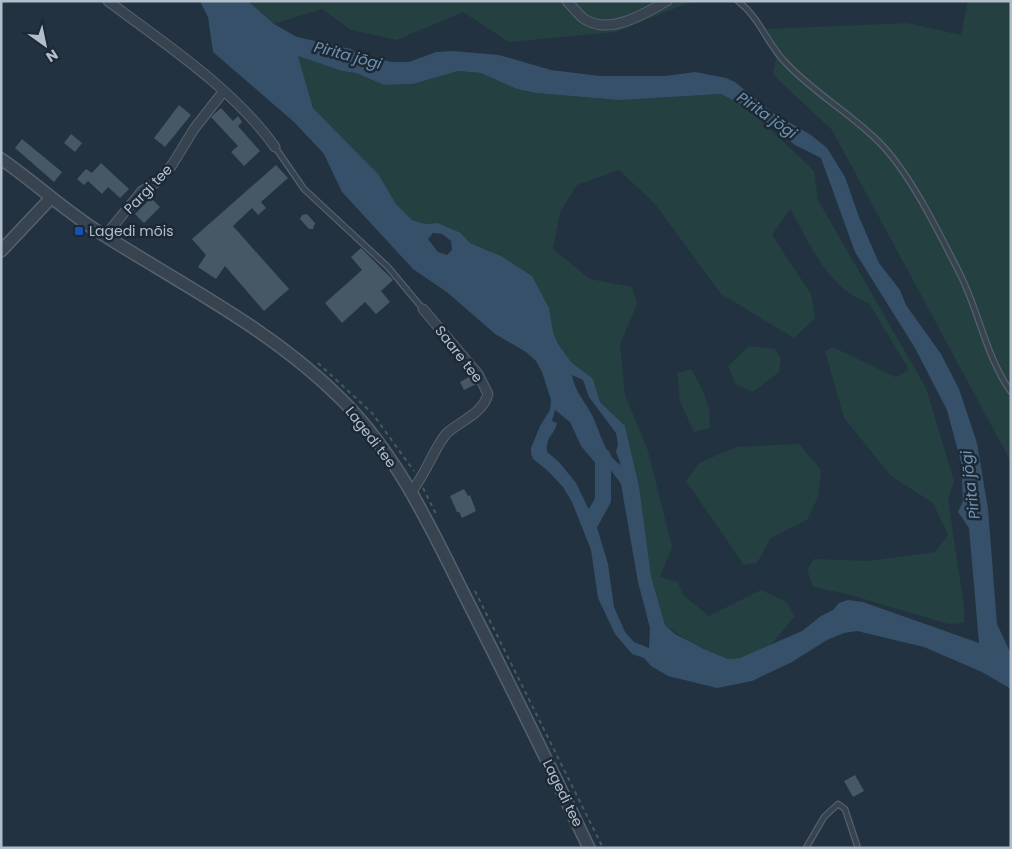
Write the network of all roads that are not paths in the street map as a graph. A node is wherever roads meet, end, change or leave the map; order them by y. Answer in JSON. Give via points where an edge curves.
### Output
{"nodes":[{"id":1,"x":108,"y":1,"type":"edge"},
{"id":2,"x":567,"y":1,"type":"edge"},
{"id":3,"x":668,"y":1,"type":"edge"},
{"id":4,"x":738,"y":1,"type":"edge"},
{"id":5,"x":223,"y":92,"type":"junction"},
{"id":6,"x":275,"y":147,"type":"joint"},
{"id":7,"x":1,"y":158,"type":"edge"},
{"id":8,"x":51,"y":198,"type":"junction"},
{"id":9,"x":105,"y":236,"type":"junction"},
{"id":10,"x":1,"y":251,"type":"edge"},
{"id":11,"x":423,"y":309,"type":"joint"},
{"id":12,"x":1011,"y":392,"type":"edge"},
{"id":13,"x":411,"y":492,"type":"junction"},
{"id":14,"x":590,"y":848,"type":"edge"},
{"id":15,"x":806,"y":848,"type":"edge"},
{"id":16,"x":858,"y":848,"type":"edge"}],
"edges":[{"from":1,"to":5,"type":"street"},
{"from":2,"to":3,"type":"street","via":[[586,20],[603,26],[631,20]]},
{"from":4,"to":12,"type":"lane","via":[[753,14],[786,63],[878,141],[896,163],[959,271],[990,354]]},
{"from":5,"to":6,"type":"street"},
{"from":5,"to":9,"type":"street","name":"Pargi tee","via":[[194,129],[172,165],[157,182],[142,191]]},
{"from":6,"to":11,"type":"lane","via":[[304,189],[388,267]]},
{"from":7,"to":8,"type":"street","name":"Lagedi tee"},
{"from":8,"to":9,"type":"street","name":"Lagedi tee"},
{"from":8,"to":10,"type":"street"},
{"from":9,"to":13,"type":"street","name":"Lagedi tee","via":[[172,274],[245,323],[320,380],[370,430]]},
{"from":11,"to":13,"type":"street","name":"Saare tee","via":[[478,374],[488,394],[485,405],[446,434],[420,482]]},
{"from":13,"to":14,"type":"street","name":"Lagedi tee"},
{"from":15,"to":16,"type":"lane","via":[[824,817],[838,804],[845,809]]}]}
